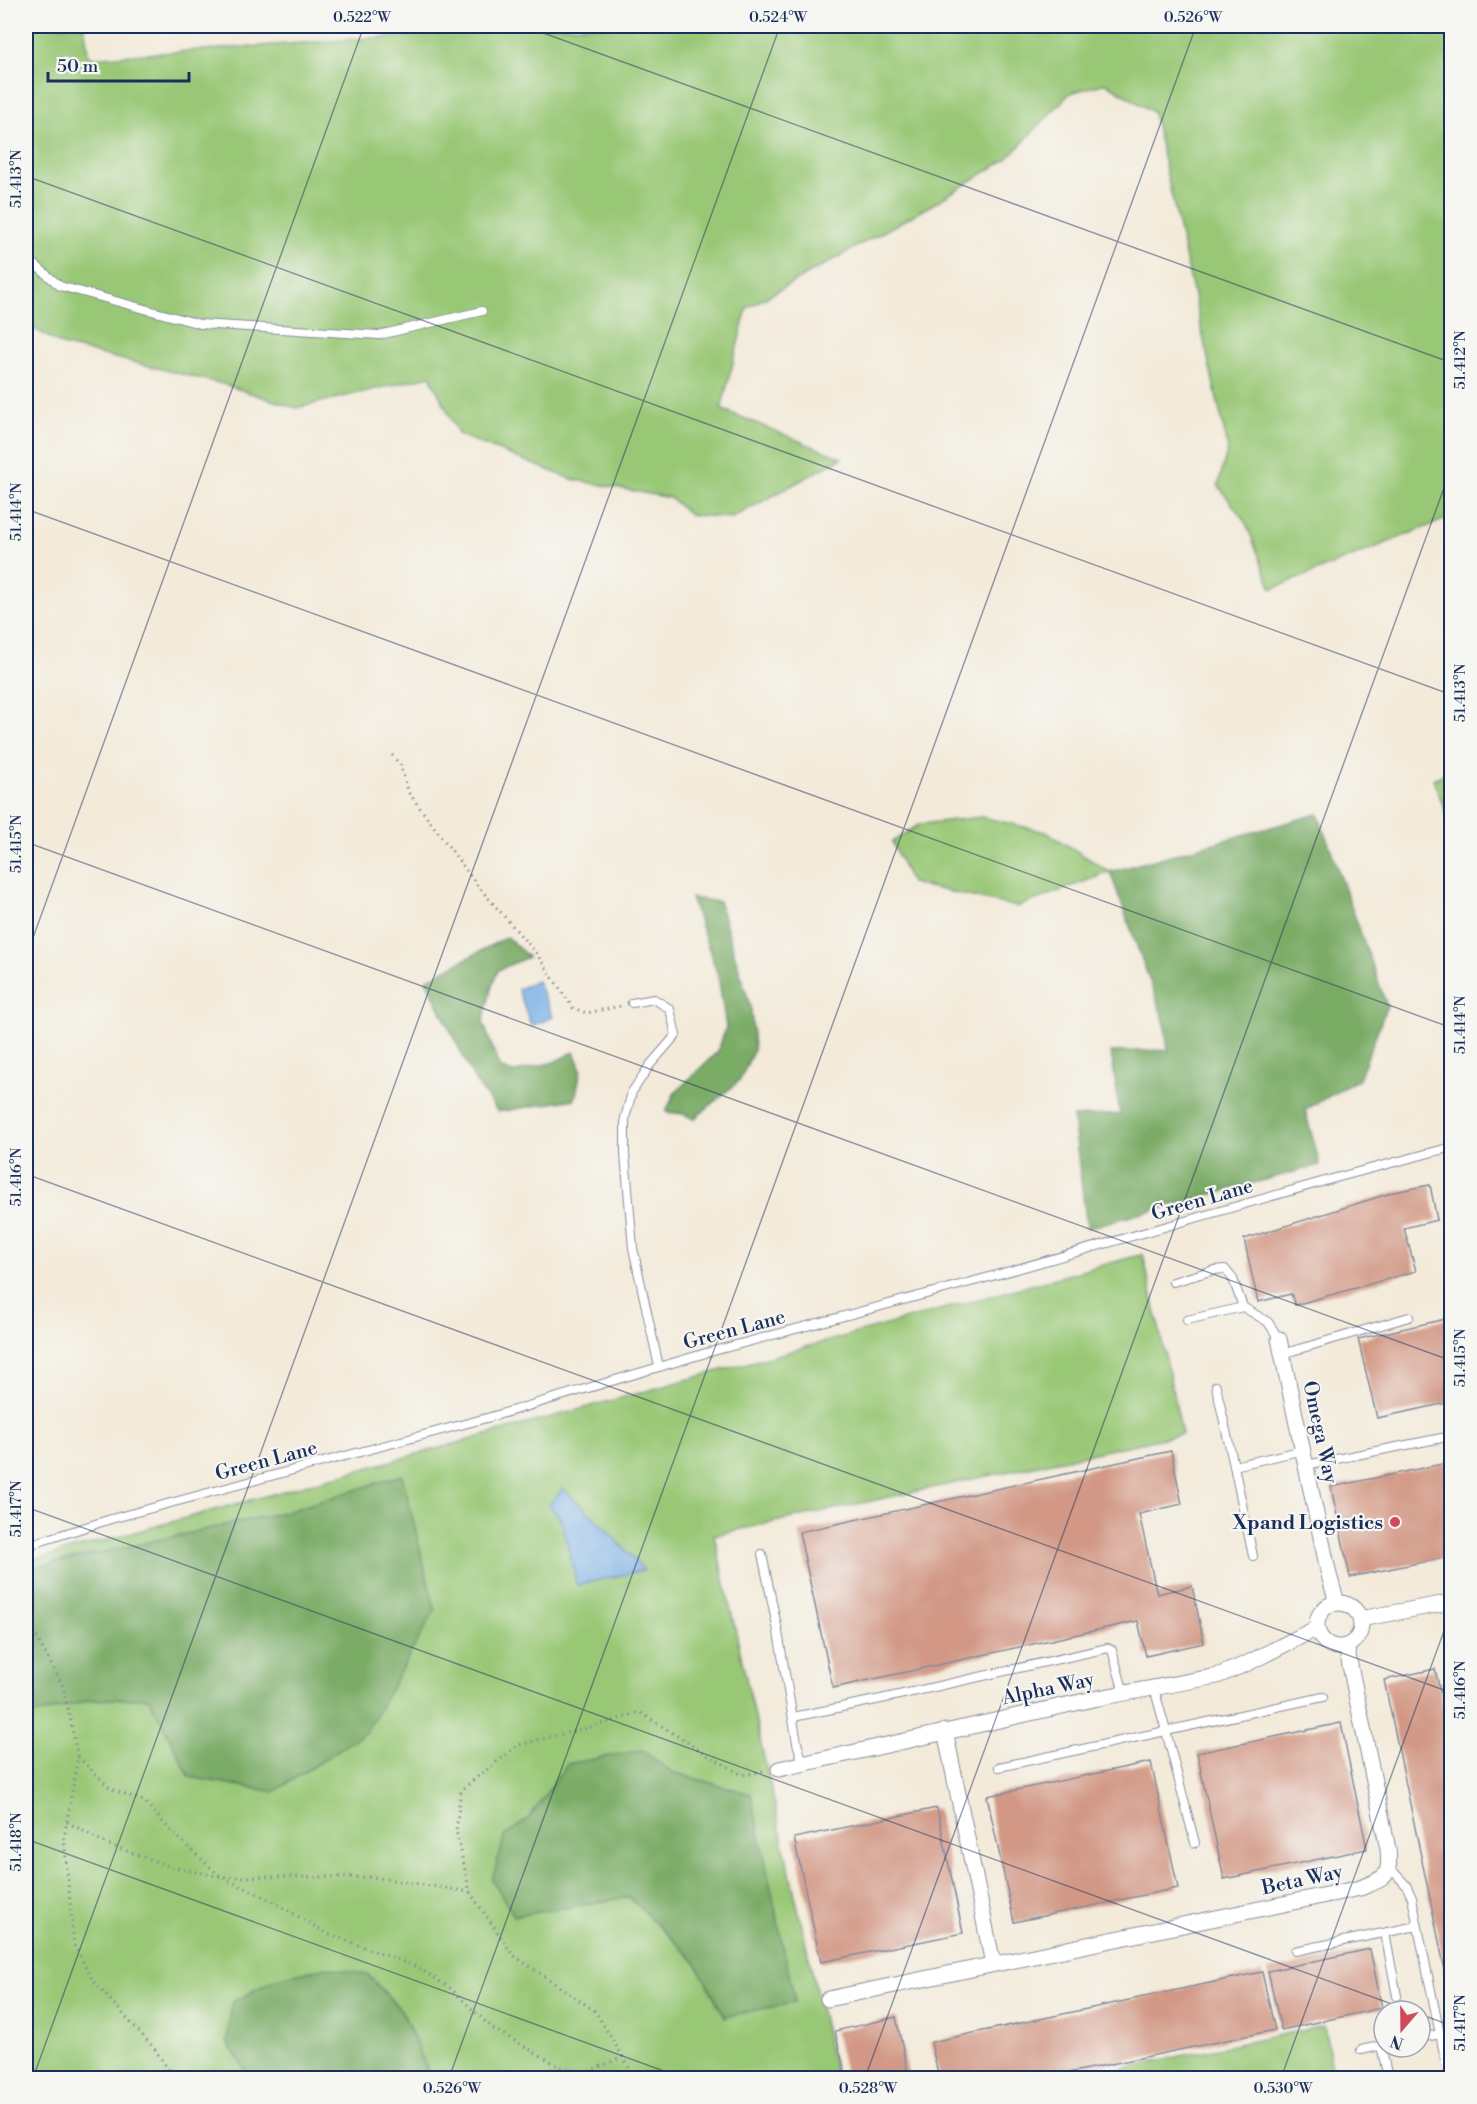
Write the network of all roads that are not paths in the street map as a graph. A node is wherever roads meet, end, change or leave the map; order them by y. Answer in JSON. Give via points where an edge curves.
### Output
{"nodes":[{"id":1,"x":26,"y":257,"type":"edge"},
{"id":2,"x":482,"y":311,"type":"dead end"},
{"id":3,"x":632,"y":1003,"type":"road end"},
{"id":4,"x":1452,"y":1147,"type":"edge"},
{"id":5,"x":1173,"y":1282,"type":"dead end"},
{"id":6,"x":1243,"y":1307,"type":"junction"},
{"id":7,"x":1409,"y":1317,"type":"dead end"},
{"id":8,"x":1187,"y":1320,"type":"dead end"},
{"id":9,"x":1281,"y":1347,"type":"junction"},
{"id":10,"x":659,"y":1367,"type":"junction"},
{"id":11,"x":1216,"y":1386,"type":"dead end"},
{"id":12,"x":1452,"y":1436,"type":"edge"},
{"id":13,"x":1305,"y":1457,"type":"junction"},
{"id":14,"x":1234,"y":1466,"type":"junction"},
{"id":15,"x":26,"y":1546,"type":"edge"},
{"id":16,"x":762,"y":1554,"type":"dead end"},
{"id":17,"x":1253,"y":1556,"type":"dead end"},
{"id":18,"x":1449,"y":1602,"type":"edge"},
{"id":19,"x":1337,"y":1603,"type":"junction"},
{"id":20,"x":1360,"y":1619,"type":"junction"},
{"id":21,"x":1452,"y":1623,"type":"edge"},
{"id":22,"x":1317,"y":1628,"type":"junction"},
{"id":23,"x":1346,"y":1646,"type":"junction"},
{"id":24,"x":1154,"y":1688,"type":"junction"},
{"id":25,"x":1124,"y":1693,"type":"junction"},
{"id":26,"x":1323,"y":1697,"type":"dead end"},
{"id":27,"x":793,"y":1717,"type":"junction"},
{"id":28,"x":945,"y":1731,"type":"junction"},
{"id":29,"x":1166,"y":1731,"type":"junction"},
{"id":30,"x":803,"y":1763,"type":"junction"},
{"id":31,"x":999,"y":1767,"type":"dead end"},
{"id":32,"x":779,"y":1768,"type":"road end"},
{"id":33,"x":1195,"y":1843,"type":"dead end"},
{"id":34,"x":1390,"y":1868,"type":"junction"},
{"id":35,"x":1418,"y":1926,"type":"junction"},
{"id":36,"x":1385,"y":1933,"type":"junction"},
{"id":37,"x":1295,"y":1951,"type":"dead end"},
{"id":38,"x":993,"y":1964,"type":"junction"},
{"id":39,"x":1397,"y":1996,"type":"dead end"},
{"id":40,"x":828,"y":1999,"type":"dead end"},
{"id":41,"x":1440,"y":2034,"type":"junction"},
{"id":42,"x":1432,"y":2036,"type":"edge"},
{"id":43,"x":1372,"y":2048,"type":"edge"},
{"id":44,"x":1361,"y":2050,"type":"dead end"},
{"id":45,"x":1385,"y":2059,"type":"edge"},
{"id":46,"x":1388,"y":2079,"type":"edge"},
{"id":47,"x":1449,"y":2079,"type":"edge"}],
"edges":[{"from":1,"to":2,"type":"lane","via":[[60,285],[200,324],[379,335]]},
{"from":3,"to":10,"type":"lane","via":[[654,999],[662,1004],[670,1010],[676,1035],[632,1092],[625,1118],[633,1248]]},
{"from":4,"to":10,"type":"lane","name":"Green Lane"},
{"from":5,"to":6,"type":"lane","via":[[1225,1269]]},
{"from":6,"to":8,"type":"lane"},
{"from":6,"to":9,"type":"lane","via":[[1268,1322]]},
{"from":7,"to":9,"type":"lane"},
{"from":9,"to":13,"type":"street","name":"Omega Way"},
{"from":10,"to":15,"type":"lane","name":"Green Lane"},
{"from":11,"to":14,"type":"lane"},
{"from":12,"to":13,"type":"lane"},
{"from":13,"to":14,"type":"lane"},
{"from":13,"to":19,"type":"street","name":"Omega Way"},
{"from":14,"to":17,"type":"lane"},
{"from":16,"to":27,"type":"lane"},
{"from":18,"to":20,"type":"street"},
{"from":18,"to":21,"type":"lane"},
{"from":19,"to":20,"type":"street","via":[[1353,1608]]},
{"from":19,"to":22,"type":"street","via":[[1322,1611]]},
{"from":20,"to":23,"type":"street","via":[[1360,1631]]},
{"from":22,"to":23,"type":"street","via":[[1331,1646]]},
{"from":22,"to":24,"type":"street","name":"Alpha Way","via":[[1217,1676]]},
{"from":23,"to":34,"type":"street"},
{"from":24,"to":25,"type":"street","name":"Alpha Way"},
{"from":24,"to":29,"type":"lane"},
{"from":25,"to":27,"type":"lane","via":[[1115,1658],[1108,1648]]},
{"from":25,"to":28,"type":"street","name":"Alpha Way"},
{"from":26,"to":29,"type":"lane"},
{"from":27,"to":30,"type":"lane"},
{"from":28,"to":30,"type":"street","name":"Alpha Way"},
{"from":28,"to":38,"type":"street"},
{"from":29,"to":31,"type":"lane"},
{"from":29,"to":33,"type":"lane"},
{"from":30,"to":32,"type":"street","name":"Alpha Way"},
{"from":34,"to":35,"type":"lane","via":[[1406,1885]]},
{"from":34,"to":38,"type":"street","name":"Beta Way","via":[[1376,1882],[1360,1888]]},
{"from":35,"to":36,"type":"lane"},
{"from":35,"to":41,"type":"lane"},
{"from":36,"to":37,"type":"lane"},
{"from":36,"to":39,"type":"lane"},
{"from":38,"to":40,"type":"street","name":"Beta Way"},
{"from":41,"to":42,"type":"lane"},
{"from":41,"to":47,"type":"lane"},
{"from":43,"to":44,"type":"lane"},
{"from":45,"to":46,"type":"lane"}]}
